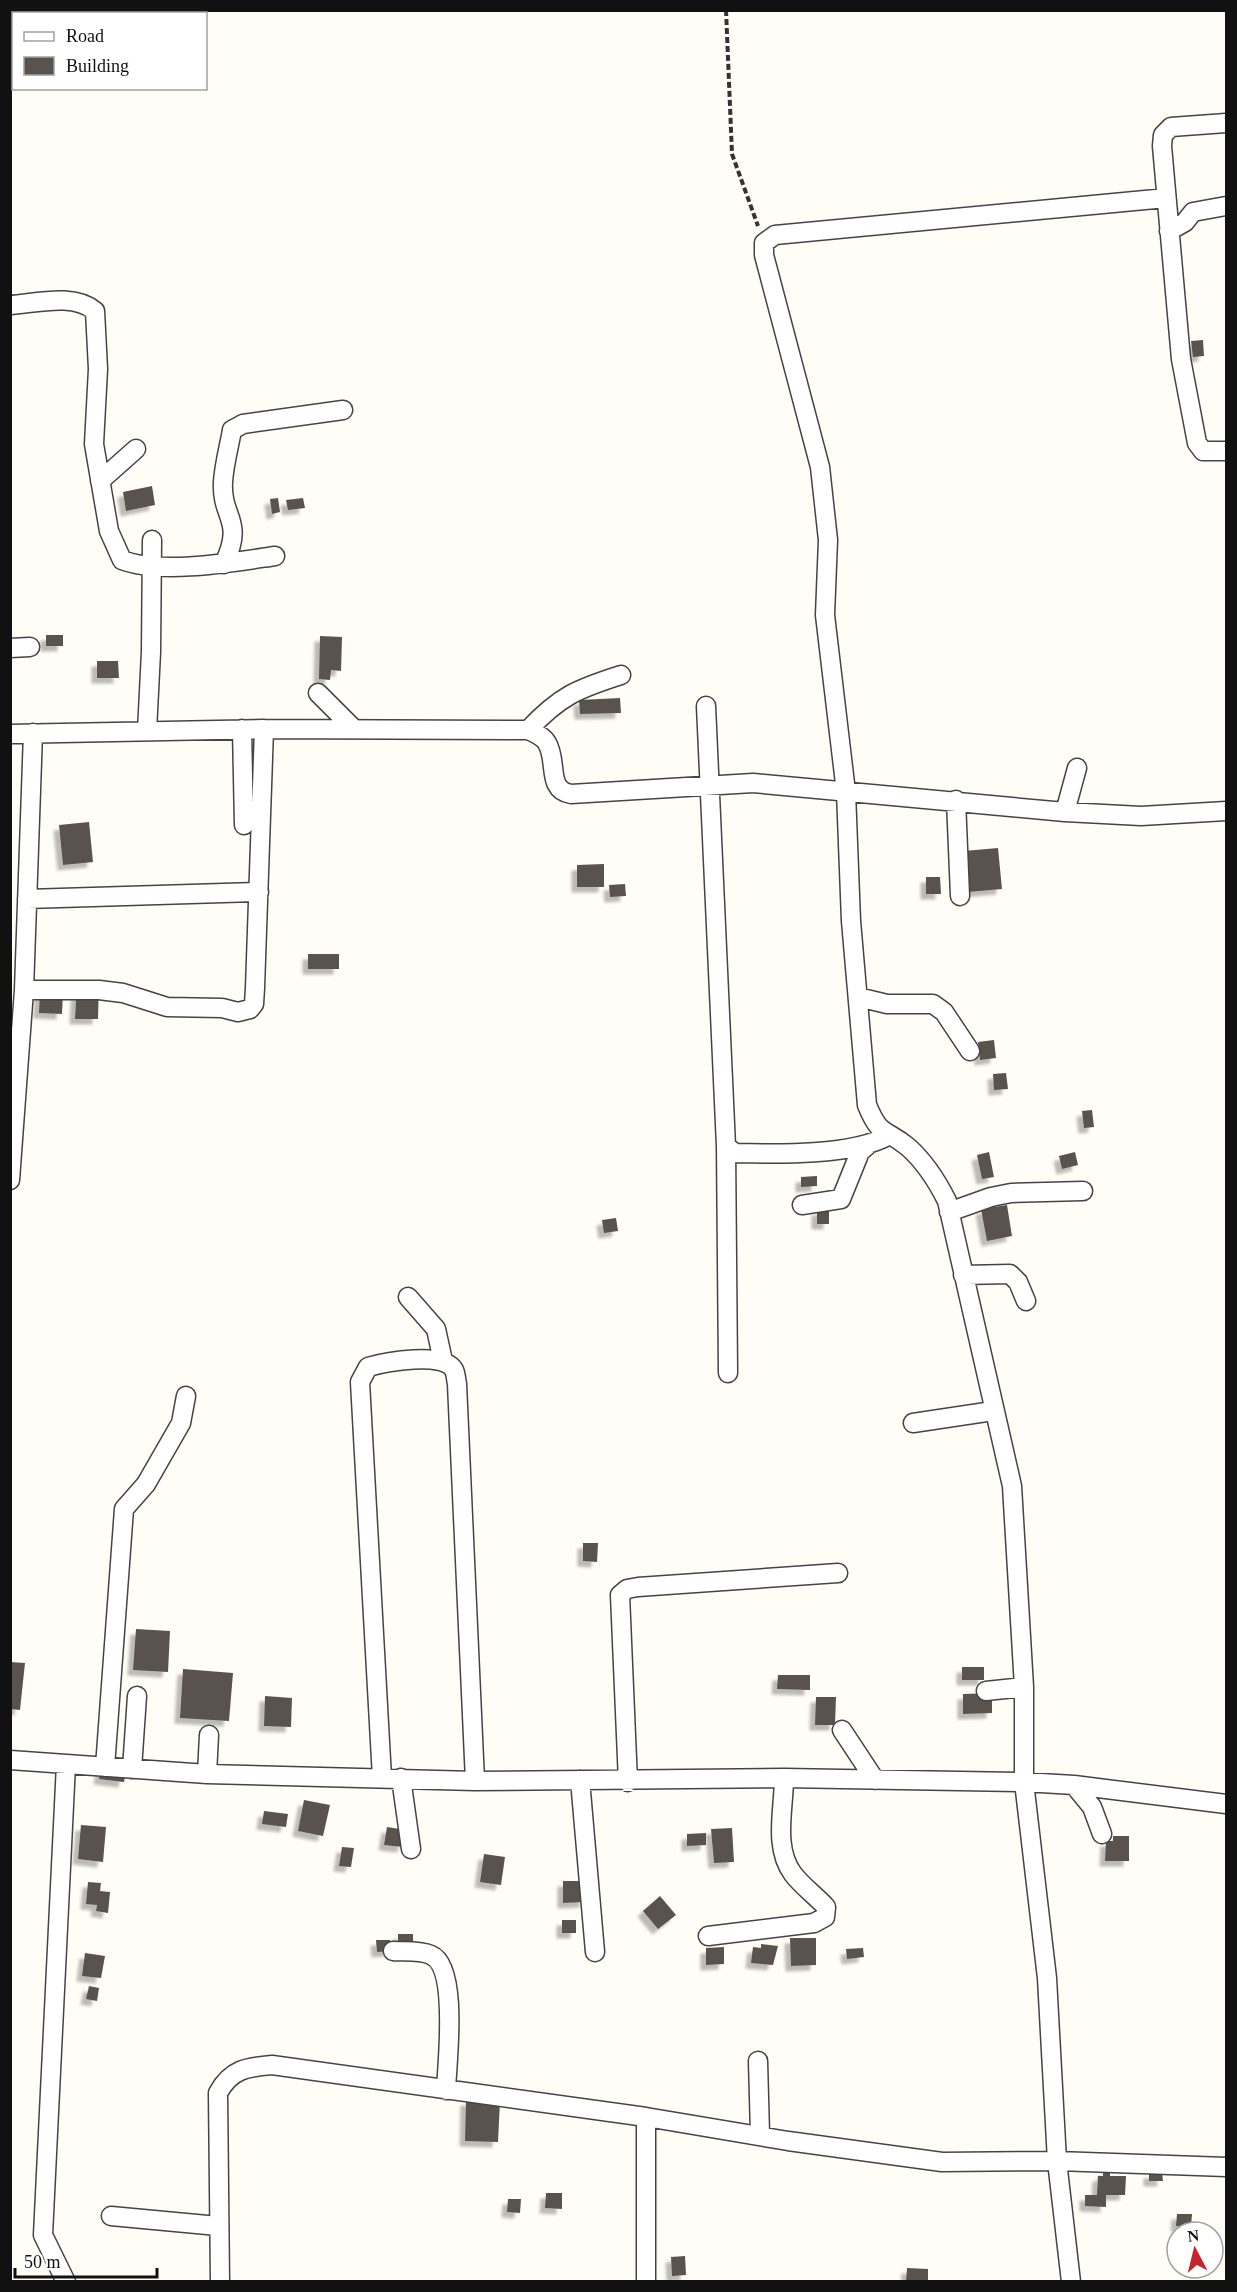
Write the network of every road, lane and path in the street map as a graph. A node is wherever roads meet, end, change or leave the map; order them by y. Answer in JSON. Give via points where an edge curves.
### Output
{"nodes":[{"id":1,"x":726,"y":10,"type":"edge"},
{"id":2,"x":1227,"y":123,"type":"edge"},
{"id":3,"x":1166,"y":198,"type":"junction"},
{"id":4,"x":1227,"y":206,"type":"edge"},
{"id":5,"x":1169,"y":231,"type":"junction"},
{"id":6,"x":764,"y":243,"type":"junction"},
{"id":7,"x":10,"y":305,"type":"edge"},
{"id":8,"x":343,"y":411,"type":"dead end"},
{"id":9,"x":136,"y":449,"type":"dead end"},
{"id":10,"x":1227,"y":451,"type":"edge"},
{"id":11,"x":100,"y":481,"type":"junction"},
{"id":12,"x":152,"y":540,"type":"dead end"},
{"id":13,"x":275,"y":556,"type":"dead end"},
{"id":14,"x":224,"y":564,"type":"junction"},
{"id":15,"x":152,"y":566,"type":"junction"},
{"id":16,"x":30,"y":647,"type":"dead end"},
{"id":17,"x":10,"y":648,"type":"edge"},
{"id":18,"x":621,"y":675,"type":"dead end"},
{"id":19,"x":318,"y":693,"type":"dead end"},
{"id":20,"x":706,"y":706,"type":"dead end"},
{"id":21,"x":242,"y":729,"type":"junction"},
{"id":22,"x":264,"y":729,"type":"junction"},
{"id":23,"x":354,"y":729,"type":"junction"},
{"id":24,"x":528,"y":730,"type":"junction"},
{"id":25,"x":147,"y":731,"type":"junction"},
{"id":26,"x":33,"y":733,"type":"junction"},
{"id":27,"x":10,"y":734,"type":"edge"},
{"id":28,"x":1077,"y":768,"type":"dead end"},
{"id":29,"x":709,"y":785,"type":"junction"},
{"id":30,"x":846,"y":792,"type":"junction"},
{"id":31,"x":956,"y":800,"type":"junction"},
{"id":32,"x":1227,"y":811,"type":"edge"},
{"id":33,"x":1065,"y":812,"type":"junction"},
{"id":34,"x":244,"y":825,"type":"dead end"},
{"id":35,"x":259,"y":892,"type":"junction"},
{"id":36,"x":960,"y":896,"type":"dead end"},
{"id":37,"x":27,"y":899,"type":"junction"},
{"id":38,"x":24,"y":990,"type":"junction"},
{"id":39,"x":858,"y":997,"type":"junction"},
{"id":40,"x":970,"y":1051,"type":"dead end"},
{"id":41,"x":889,"y":1135,"type":"junction"},
{"id":42,"x":868,"y":1144,"type":"junction"},
{"id":43,"x":726,"y":1146,"type":"junction"},
{"id":44,"x":10,"y":1180,"type":"edge"},
{"id":45,"x":1083,"y":1191,"type":"dead end"},
{"id":46,"x":802,"y":1205,"type":"dead end"},
{"id":47,"x":949,"y":1212,"type":"junction"},
{"id":48,"x":963,"y":1275,"type":"junction"},
{"id":49,"x":408,"y":1297,"type":"dead end"},
{"id":50,"x":1026,"y":1301,"type":"dead end"},
{"id":51,"x":443,"y":1361,"type":"junction"},
{"id":52,"x":728,"y":1373,"type":"dead end"},
{"id":53,"x":186,"y":1395,"type":"dead end"},
{"id":54,"x":993,"y":1411,"type":"junction"},
{"id":55,"x":913,"y":1423,"type":"dead end"},
{"id":56,"x":838,"y":1573,"type":"dead end"},
{"id":57,"x":1024,"y":1687,"type":"junction"},
{"id":58,"x":986,"y":1691,"type":"dead end"},
{"id":59,"x":137,"y":1696,"type":"dead end"},
{"id":60,"x":842,"y":1730,"type":"dead end"},
{"id":61,"x":209,"y":1735,"type":"dead end"},
{"id":62,"x":11,"y":1760,"type":"edge"},
{"id":63,"x":66,"y":1764,"type":"junction"},
{"id":64,"x":105,"y":1767,"type":"junction"},
{"id":65,"x":132,"y":1769,"type":"junction"},
{"id":66,"x":207,"y":1774,"type":"junction"},
{"id":67,"x":382,"y":1778,"type":"junction"},
{"id":68,"x":401,"y":1778,"type":"junction"},
{"id":69,"x":784,"y":1778,"type":"junction"},
{"id":70,"x":580,"y":1780,"type":"junction"},
{"id":71,"x":875,"y":1780,"type":"junction"},
{"id":72,"x":475,"y":1781,"type":"junction"},
{"id":73,"x":628,"y":1782,"type":"junction"},
{"id":74,"x":1024,"y":1782,"type":"junction"},
{"id":75,"x":1074,"y":1785,"type":"junction"},
{"id":76,"x":1227,"y":1804,"type":"edge"},
{"id":77,"x":1101,"y":1834,"type":"dead end"},
{"id":78,"x":411,"y":1849,"type":"dead end"},
{"id":79,"x":708,"y":1936,"type":"dead end"},
{"id":80,"x":393,"y":1952,"type":"dead end"},
{"id":81,"x":595,"y":1952,"type":"dead end"},
{"id":82,"x":758,"y":2061,"type":"dead end"},
{"id":83,"x":447,"y":2090,"type":"junction"},
{"id":84,"x":646,"y":2117,"type":"junction"},
{"id":85,"x":760,"y":2134,"type":"junction"},
{"id":86,"x":1057,"y":2161,"type":"junction"},
{"id":87,"x":1227,"y":2167,"type":"edge"},
{"id":88,"x":111,"y":2216,"type":"dead end"},
{"id":89,"x":218,"y":2226,"type":"junction"},
{"id":90,"x":66,"y":2282,"type":"edge"},
{"id":91,"x":220,"y":2282,"type":"edge"},
{"id":92,"x":645,"y":2282,"type":"edge"},
{"id":93,"x":1071,"y":2282,"type":"edge"}],
"edges":[{"from":1,"to":6,"type":"path","via":[[732,154]]},
{"from":2,"to":3,"type":"street","via":[[1171,127],[1163,135]]},
{"from":3,"to":5,"type":"street"},
{"from":3,"to":6,"type":"street","via":[[775,235]]},
{"from":4,"to":5,"type":"street","via":[[1193,212]]},
{"from":5,"to":10,"type":"street","via":[[1181,359],[1197,443],[1203,451]]},
{"from":6,"to":30,"type":"street","via":[[820,467],[828,540],[825,615]]},
{"from":7,"to":11,"type":"street","via":[[72,301],[86,303],[95,311],[99,369],[94,444]]},
{"from":8,"to":14,"type":"street","via":[[243,424],[232,430],[222,484],[235,530]]},
{"from":9,"to":11,"type":"street"},
{"from":11,"to":15,"type":"street","via":[[109,531],[122,560]]},
{"from":12,"to":15,"type":"street"},
{"from":13,"to":14,"type":"street"},
{"from":14,"to":15,"type":"street"},
{"from":15,"to":25,"type":"street"},
{"from":16,"to":17,"type":"street"},
{"from":18,"to":24,"type":"street","via":[[569,693],[549,707]]},
{"from":19,"to":23,"type":"street"},
{"from":20,"to":29,"type":"street"},
{"from":21,"to":22,"type":"street"},
{"from":21,"to":25,"type":"street"},
{"from":21,"to":34,"type":"street"},
{"from":22,"to":23,"type":"street"},
{"from":22,"to":35,"type":"street"},
{"from":23,"to":24,"type":"street"},
{"from":24,"to":29,"type":"street","via":[[548,744],[556,786],[563,792]]},
{"from":25,"to":26,"type":"street"},
{"from":26,"to":27,"type":"street"},
{"from":26,"to":37,"type":"street"},
{"from":28,"to":33,"type":"street"},
{"from":29,"to":30,"type":"street","via":[[753,783]]},
{"from":29,"to":43,"type":"street"},
{"from":30,"to":31,"type":"street"},
{"from":30,"to":39,"type":"street"},
{"from":31,"to":33,"type":"street"},
{"from":31,"to":36,"type":"street"},
{"from":32,"to":33,"type":"street","via":[[1141,816]]},
{"from":35,"to":37,"type":"street"},
{"from":35,"to":38,"type":"street","via":[[250,1009],[238,1012],[167,1007],[99,990]]},
{"from":37,"to":38,"type":"street"},
{"from":38,"to":44,"type":"street"},
{"from":39,"to":40,"type":"street","via":[[887,1004],[933,1004],[944,1012]]},
{"from":39,"to":41,"type":"street","via":[[867,1105],[875,1126]]},
{"from":41,"to":42,"type":"street"},
{"from":41,"to":47,"type":"street","via":[[908,1147],[936,1178]]},
{"from":42,"to":43,"type":"street","via":[[750,1153],[735,1153]]},
{"from":42,"to":46,"type":"street","via":[[860,1152],[841,1199]]},
{"from":43,"to":52,"type":"street"},
{"from":45,"to":47,"type":"street","via":[[1011,1193]]},
{"from":47,"to":48,"type":"street"},
{"from":48,"to":50,"type":"street","via":[[1010,1274]]},
{"from":48,"to":54,"type":"street"},
{"from":49,"to":51,"type":"street","via":[[436,1329]]},
{"from":51,"to":67,"type":"street","via":[[386,1361],[368,1366],[360,1382]]},
{"from":51,"to":72,"type":"street","via":[[455,1371],[457,1384]]},
{"from":53,"to":64,"type":"street","via":[[176,1433],[146,1484],[124,1509]]},
{"from":54,"to":55,"type":"street"},
{"from":54,"to":57,"type":"street","via":[[1012,1486]]},
{"from":56,"to":73,"type":"street","via":[[638,1587],[620,1595]]},
{"from":57,"to":58,"type":"street"},
{"from":57,"to":74,"type":"street"},
{"from":59,"to":65,"type":"street"},
{"from":60,"to":71,"type":"street"},
{"from":61,"to":66,"type":"street"},
{"from":62,"to":63,"type":"street"},
{"from":63,"to":64,"type":"street"},
{"from":63,"to":90,"type":"street","via":[[43,2235]]},
{"from":64,"to":65,"type":"street"},
{"from":65,"to":66,"type":"street"},
{"from":66,"to":67,"type":"street"},
{"from":67,"to":68,"type":"street"},
{"from":68,"to":72,"type":"street"},
{"from":68,"to":78,"type":"street"},
{"from":69,"to":71,"type":"street"},
{"from":69,"to":73,"type":"street"},
{"from":69,"to":79,"type":"street","via":[[781,1819],[785,1861],[794,1876],[826,1907],[825,1917],[814,1923]]},
{"from":70,"to":72,"type":"street"},
{"from":70,"to":73,"type":"street"},
{"from":70,"to":81,"type":"street"},
{"from":71,"to":74,"type":"street"},
{"from":74,"to":75,"type":"street"},
{"from":74,"to":86,"type":"street","via":[[1047,1978]]},
{"from":75,"to":76,"type":"street"},
{"from":75,"to":77,"type":"street","via":[[1092,1807]]},
{"from":80,"to":83,"type":"street","via":[[431,1955],[440,1963],[447,1982]]},
{"from":82,"to":85,"type":"street"},
{"from":83,"to":84,"type":"street"},
{"from":83,"to":89,"type":"street","via":[[272,2065],[245,2067],[233,2073],[218,2093]]},
{"from":84,"to":85,"type":"street"},
{"from":84,"to":92,"type":"street"},
{"from":85,"to":86,"type":"street","via":[[942,2162]]},
{"from":86,"to":87,"type":"street"},
{"from":86,"to":93,"type":"street"},
{"from":88,"to":89,"type":"street"},
{"from":89,"to":91,"type":"street"}]}
